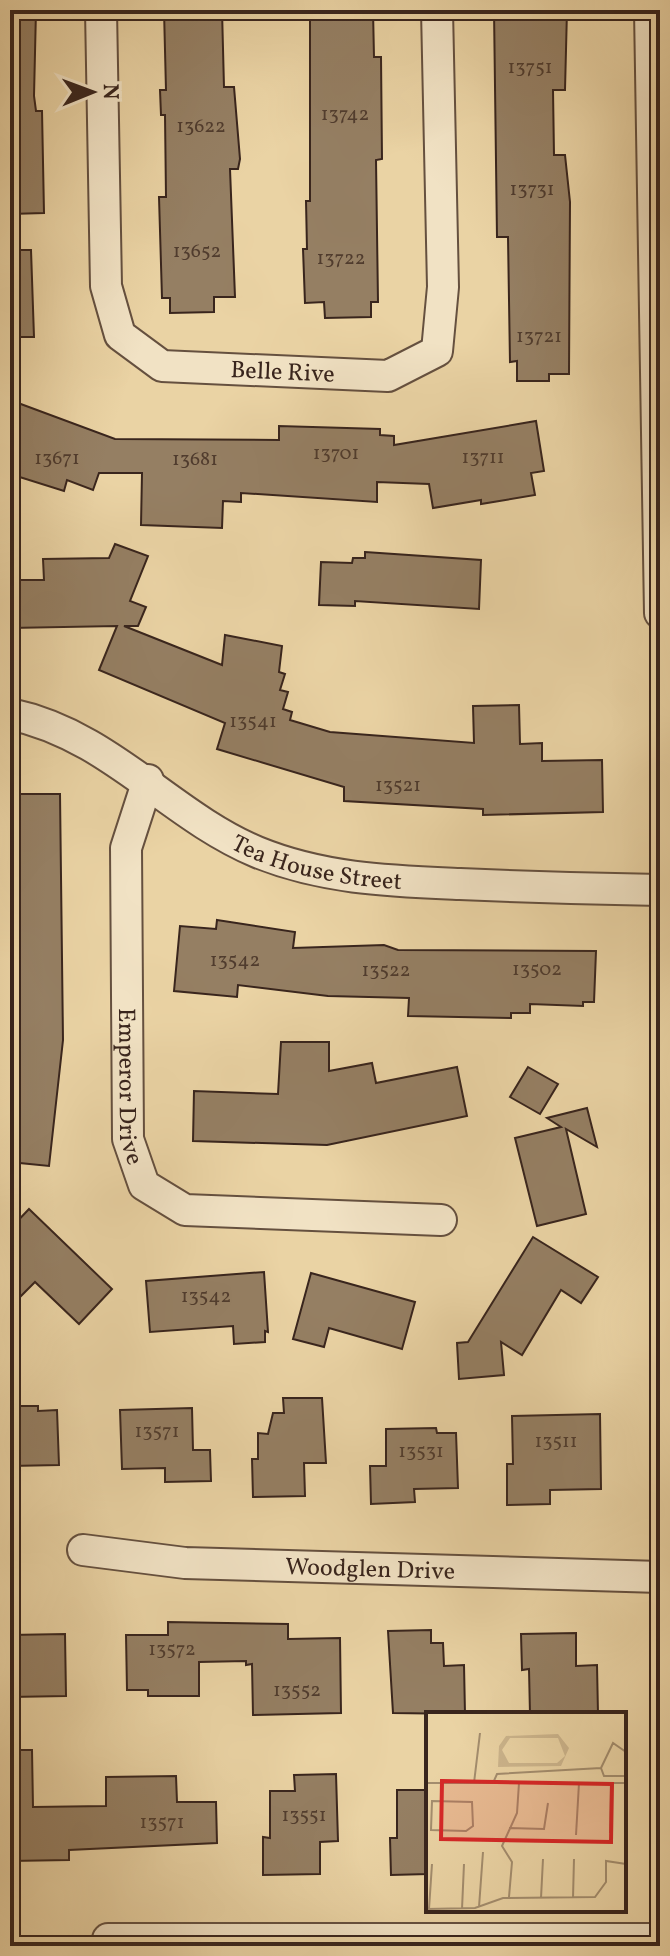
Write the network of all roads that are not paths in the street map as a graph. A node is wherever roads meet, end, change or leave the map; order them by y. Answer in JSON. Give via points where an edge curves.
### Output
{"nodes":[{"id":1,"x":101,"y":10,"type":"edge"},
{"id":2,"x":437,"y":10,"type":"edge"},
{"id":3,"x":650,"y":10,"type":"edge"},
{"id":4,"x":658,"y":376,"type":"edge"},
{"id":5,"x":660,"y":594,"type":"edge"},
{"id":6,"x":660,"y":613,"type":"edge"},
{"id":7,"x":10,"y":714,"type":"edge"},
{"id":8,"x":148,"y":780,"type":"junction"},
{"id":9,"x":660,"y":890,"type":"edge"},
{"id":10,"x":441,"y":1220,"type":"dead end"},
{"id":11,"x":83,"y":1550,"type":"dead end"},
{"id":12,"x":660,"y":1577,"type":"edge"},
{"id":13,"x":108,"y":1939,"type":"dead end"},
{"id":14,"x":660,"y":1939,"type":"edge"}],
"edges":[{"from":1,"to":2,"type":"street","name":"Belle Rive","via":[[106,286],[120,335],[162,366],[388,376],[437,351],[443,287]]},
{"from":3,"to":4,"type":"street"},
{"from":4,"to":5,"type":"street"},
{"from":5,"to":6,"type":"street"},
{"from":7,"to":8,"type":"street","name":"Tea House Street","via":[[37,720]]},
{"from":8,"to":9,"type":"street","name":"Tea House Street","via":[[198,819],[256,851],[318,873]]},
{"from":8,"to":10,"type":"street","name":"Emperor Drive","via":[[126,848],[128,1139],[144,1185],[185,1210]]},
{"from":11,"to":12,"type":"street","name":"Woodglen Drive","via":[[185,1563]]},
{"from":13,"to":14,"type":"street"}]}
